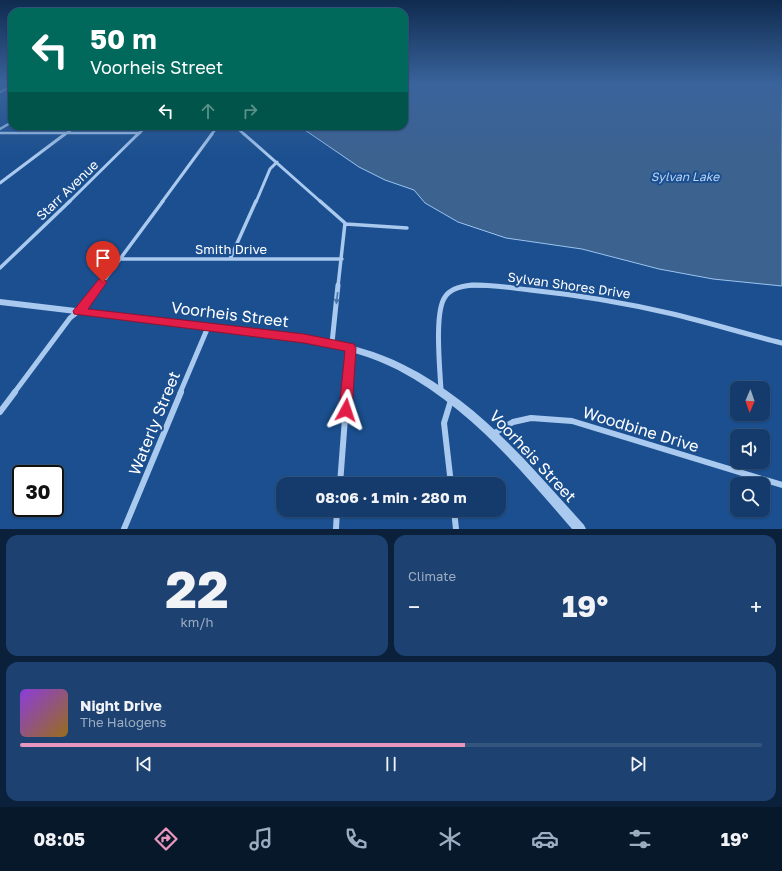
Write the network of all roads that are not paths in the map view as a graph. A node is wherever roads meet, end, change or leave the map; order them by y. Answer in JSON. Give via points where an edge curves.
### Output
{"nodes":[{"id":1,"x":71,"y":130,"type":"edge"},
{"id":2,"x":143,"y":130,"type":"edge"},
{"id":3,"x":215,"y":130,"type":"edge"},
{"id":4,"x":240,"y":130,"type":"edge"},
{"id":5,"x":0,"y":133,"type":"edge"},
{"id":6,"x":67,"y":133,"type":"junction"},
{"id":7,"x":140,"y":133,"type":"junction"},
{"id":8,"x":277,"y":162,"type":"junction"},
{"id":9,"x":0,"y":183,"type":"edge"},
{"id":10,"x":346,"y":224,"type":"junction"},
{"id":11,"x":407,"y":228,"type":"dead end"},
{"id":12,"x":120,"y":259,"type":"junction"},
{"id":13,"x":230,"y":259,"type":"junction"},
{"id":14,"x":342,"y":259,"type":"junction"},
{"id":15,"x":0,"y":268,"type":"edge"},
{"id":16,"x":0,"y":302,"type":"edge"},
{"id":17,"x":78,"y":311,"type":"junction"},
{"id":18,"x":208,"y":327,"type":"junction"},
{"id":19,"x":782,"y":342,"type":"edge"},
{"id":20,"x":332,"y":343,"type":"junction"},
{"id":21,"x":350,"y":348,"type":"junction"},
{"id":22,"x":441,"y":390,"type":"junction"},
{"id":23,"x":451,"y":398,"type":"junction"},
{"id":24,"x":0,"y":412,"type":"edge"},
{"id":25,"x":493,"y":434,"type":"junction"},
{"id":26,"x":341,"y":477,"type":"edge"},
{"id":27,"x":450,"y":477,"type":"edge"},
{"id":28,"x":782,"y":485,"type":"edge"},
{"id":29,"x":337,"y":517,"type":"edge"},
{"id":30,"x":455,"y":517,"type":"edge"},
{"id":31,"x":124,"y":529,"type":"edge"},
{"id":32,"x":336,"y":529,"type":"edge"},
{"id":33,"x":456,"y":529,"type":"edge"},
{"id":34,"x":580,"y":529,"type":"edge"}],
"edges":[{"from":1,"to":6,"type":"street"},
{"from":2,"to":7,"type":"street","name":"Starr Avenue"},
{"from":3,"to":12,"type":"street"},
{"from":4,"to":8,"type":"street"},
{"from":5,"to":6,"type":"street"},
{"from":6,"to":7,"type":"street"},
{"from":6,"to":9,"type":"street"},
{"from":7,"to":15,"type":"street","name":"Starr Avenue"},
{"from":8,"to":10,"type":"street"},
{"from":8,"to":13,"type":"street","via":[[270,169]]},
{"from":10,"to":11,"type":"street"},
{"from":10,"to":14,"type":"street"},
{"from":12,"to":13,"type":"street","name":"Smith Drive"},
{"from":12,"to":17,"type":"street","via":[[86,305]]},
{"from":13,"to":14,"type":"street","name":"Smith Drive"},
{"from":14,"to":20,"type":"street","one_way":true},
{"from":16,"to":17,"type":"street","name":"Voorheis Street"},
{"from":17,"to":18,"type":"street","name":"Voorheis Street"},
{"from":17,"to":24,"type":"street","via":[[70,318]]},
{"from":18,"to":20,"type":"street","name":"Voorheis Street"},
{"from":18,"to":31,"type":"street","name":"Waterly Street"},
{"from":19,"to":22,"type":"street","name":"Sylvan Shores Drive","via":[[675,314],[594,298],[488,285],[461,288],[444,297],[440,310]]},
{"from":20,"to":21,"type":"street","name":"Voorheis Street"},
{"from":21,"to":22,"type":"street","name":"Voorheis Street","via":[[405,368]]},
{"from":21,"to":26,"type":"street"},
{"from":22,"to":23,"type":"street","name":"Voorheis Street"},
{"from":23,"to":25,"type":"street","name":"Voorheis Street"},
{"from":23,"to":27,"type":"street","via":[[444,423]]},
{"from":25,"to":28,"type":"street","name":"Woodbine Drive","via":[[509,423],[522,419],[542,417],[572,421]]},
{"from":25,"to":34,"type":"street","name":"Voorheis Street"},
{"from":29,"to":32,"type":"street"},
{"from":30,"to":33,"type":"street"}]}
